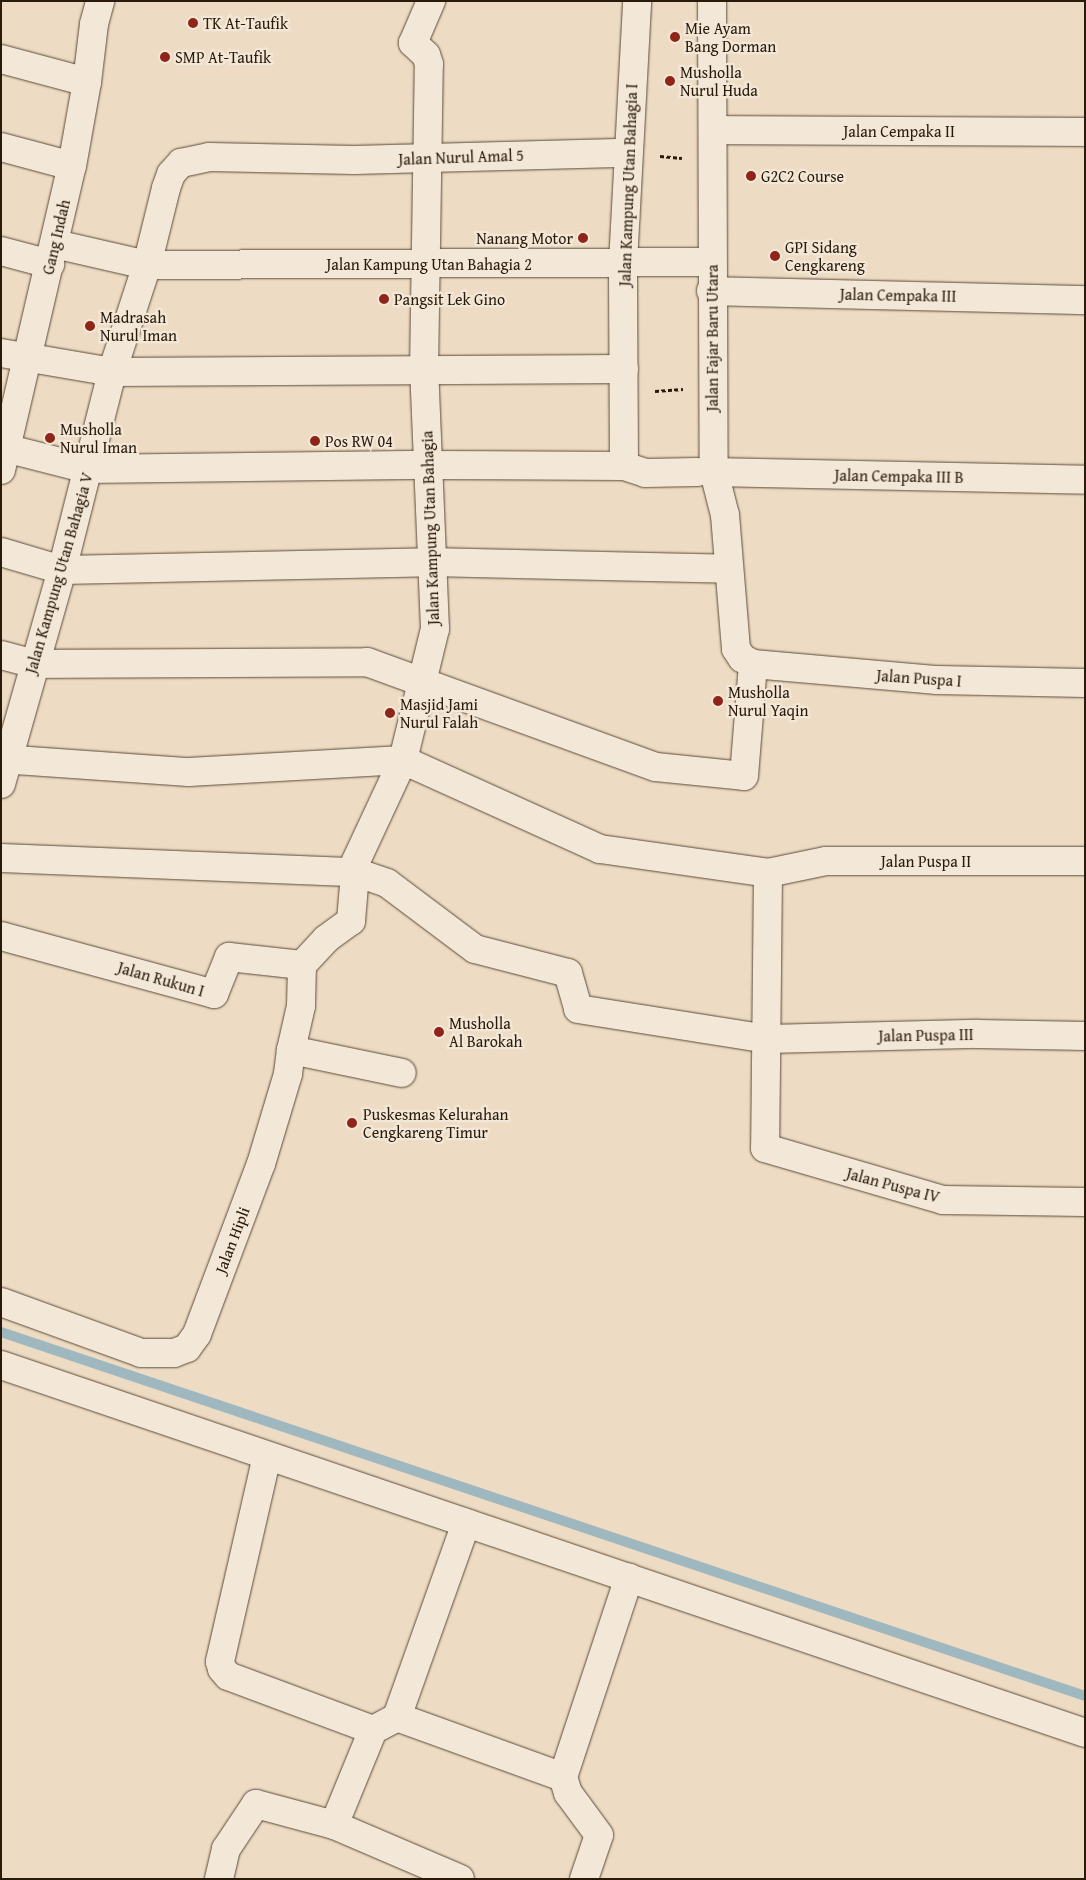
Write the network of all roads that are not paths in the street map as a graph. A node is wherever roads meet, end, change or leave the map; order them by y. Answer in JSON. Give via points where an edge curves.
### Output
{"nodes":[{"id":1,"x":100,"y":1,"type":"edge"},
{"id":2,"x":431,"y":1,"type":"edge"},
{"id":3,"x":637,"y":1,"type":"edge"},
{"id":4,"x":712,"y":1,"type":"edge"},
{"id":5,"x":1,"y":59,"type":"edge"},
{"id":6,"x":88,"y":82,"type":"junction"},
{"id":7,"x":713,"y":130,"type":"junction"},
{"id":8,"x":1085,"y":132,"type":"edge"},
{"id":9,"x":1,"y":147,"type":"edge"},
{"id":10,"x":627,"y":153,"type":"junction"},
{"id":11,"x":209,"y":157,"type":"joint"},
{"id":12,"x":428,"y":158,"type":"junction"},
{"id":13,"x":72,"y":166,"type":"junction"},
{"id":14,"x":1,"y":251,"type":"edge"},
{"id":15,"x":53,"y":254,"type":"junction"},
{"id":16,"x":712,"y":262,"type":"junction"},
{"id":17,"x":623,"y":263,"type":"junction"},
{"id":18,"x":424,"y":264,"type":"junction"},
{"id":19,"x":147,"y":265,"type":"junction"},
{"id":20,"x":712,"y":291,"type":"junction"},
{"id":21,"x":1085,"y":300,"type":"edge"},
{"id":22,"x":1,"y":353,"type":"edge"},
{"id":23,"x":28,"y":359,"type":"junction"},
{"id":24,"x":624,"y":369,"type":"junction"},
{"id":25,"x":424,"y":371,"type":"junction"},
{"id":26,"x":112,"y":372,"type":"junction"},
{"id":27,"x":3,"y":455,"type":"edge"},
{"id":28,"x":428,"y":465,"type":"junction"},
{"id":29,"x":624,"y":466,"type":"junction"},
{"id":30,"x":88,"y":469,"type":"junction"},
{"id":31,"x":705,"y":472,"type":"junction"},
{"id":32,"x":1085,"y":480,"type":"edge"},
{"id":33,"x":1,"y":552,"type":"edge"},
{"id":34,"x":430,"y":562,"type":"junction"},
{"id":35,"x":729,"y":569,"type":"junction"},
{"id":36,"x":62,"y":570,"type":"junction"},
{"id":37,"x":1,"y":655,"type":"edge"},
{"id":38,"x":34,"y":664,"type":"junction"},
{"id":39,"x":753,"y":664,"type":"junction"},
{"id":40,"x":420,"y":680,"type":"junction"},
{"id":41,"x":1085,"y":683,"type":"edge"},
{"id":42,"x":403,"y":760,"type":"junction"},
{"id":43,"x":3,"y":768,"type":"edge"},
{"id":44,"x":1,"y":858,"type":"edge"},
{"id":45,"x":1085,"y":861,"type":"edge"},
{"id":46,"x":355,"y":872,"type":"junction"},
{"id":47,"x":768,"y":873,"type":"junction"},
{"id":48,"x":1,"y":936,"type":"edge"},
{"id":49,"x":302,"y":965,"type":"junction"},
{"id":50,"x":1085,"y":1036,"type":"edge"},
{"id":51,"x":768,"y":1039,"type":"junction"},
{"id":52,"x":290,"y":1050,"type":"junction"},
{"id":53,"x":402,"y":1074,"type":"dead end"},
{"id":54,"x":1085,"y":1202,"type":"edge"},
{"id":55,"x":1,"y":1302,"type":"edge"},
{"id":56,"x":1,"y":1365,"type":"edge"},
{"id":57,"x":267,"y":1456,"type":"junction"},
{"id":58,"x":466,"y":1523,"type":"junction"},
{"id":59,"x":628,"y":1578,"type":"junction"},
{"id":60,"x":397,"y":1717,"type":"junction"},
{"id":61,"x":374,"y":1730,"type":"junction"},
{"id":62,"x":1085,"y":1733,"type":"edge"},
{"id":63,"x":563,"y":1777,"type":"junction"},
{"id":64,"x":334,"y":1825,"type":"junction"},
{"id":65,"x":220,"y":1879,"type":"edge"},
{"id":66,"x":460,"y":1879,"type":"edge"},
{"id":67,"x":584,"y":1879,"type":"edge"}],
"edges":[{"from":1,"to":6,"type":"street","name":"Gang Indah","via":[[94,24]]},
{"from":2,"to":12,"type":"street","name":"Jalan Kampung Utan Bahagia","via":[[413,40],[429,64]]},
{"from":3,"to":10,"type":"street","name":"Jalan Kampung Utan Bahagia I"},
{"from":4,"to":7,"type":"street","name":"Jalan Fajar Baru Utara"},
{"from":5,"to":6,"type":"street"},
{"from":6,"to":13,"type":"street","name":"Gang Indah"},
{"from":7,"to":8,"type":"street","name":"Jalan Cempaka II"},
{"from":7,"to":16,"type":"street","name":"Jalan Fajar Baru Utara"},
{"from":9,"to":13,"type":"street"},
{"from":10,"to":12,"type":"street","name":"Jalan Nurul Amal 5"},
{"from":10,"to":17,"type":"street","name":"Jalan Kampung Utan Bahagia I"},
{"from":11,"to":12,"type":"street","name":"Jalan Nurul Amal 5"},
{"from":11,"to":19,"type":"street","name":"Jalan Kampung Utan Bahagia V","via":[[181,163],[171,174]]},
{"from":12,"to":18,"type":"street","name":"Jalan Kampung Utan Bahagia"},
{"from":13,"to":15,"type":"street","name":"Gang Indah"},
{"from":14,"to":15,"type":"street","name":"Jalan Kampung Utan Bahagia 2"},
{"from":15,"to":19,"type":"street","name":"Jalan Kampung Utan Bahagia 2"},
{"from":15,"to":23,"type":"street","name":"Gang Indah"},
{"from":16,"to":17,"type":"street","name":"Jalan Kampung Utan Bahagia 2"},
{"from":16,"to":20,"type":"street","name":"Jalan Fajar Baru Utara"},
{"from":17,"to":18,"type":"street","name":"Jalan Kampung Utan Bahagia 2"},
{"from":17,"to":24,"type":"street","name":"Jalan Kampung Utan Bahagia I"},
{"from":18,"to":19,"type":"street","name":"Jalan Kampung Utan Bahagia 2"},
{"from":18,"to":25,"type":"street","name":"Jalan Kampung Utan Bahagia"},
{"from":19,"to":26,"type":"street","name":"Jalan Kampung Utan Bahagia V"},
{"from":20,"to":21,"type":"street","name":"Jalan Cempaka III"},
{"from":20,"to":31,"type":"street","name":"Jalan Fajar Baru Utara","via":[[712,388]]},
{"from":22,"to":23,"type":"street"},
{"from":23,"to":26,"type":"street"},
{"from":23,"to":27,"type":"street","name":"Gang Indah"},
{"from":24,"to":25,"type":"street"},
{"from":24,"to":29,"type":"street","name":"Jalan Kampung Utan Bahagia I"},
{"from":25,"to":26,"type":"street"},
{"from":25,"to":28,"type":"street","name":"Jalan Kampung Utan Bahagia"},
{"from":26,"to":30,"type":"street","name":"Jalan Kampung Utan Bahagia V"},
{"from":27,"to":30,"type":"street","name":"Jalan Cempaka III B"},
{"from":28,"to":29,"type":"street","name":"Jalan Cempaka III B"},
{"from":28,"to":30,"type":"street","name":"Jalan Cempaka III B"},
{"from":28,"to":34,"type":"street","name":"Jalan Kampung Utan Bahagia"},
{"from":29,"to":31,"type":"street","name":"Jalan Cempaka III B","via":[[644,473]]},
{"from":30,"to":36,"type":"street","name":"Jalan Kampung Utan Bahagia V"},
{"from":31,"to":32,"type":"street","name":"Jalan Cempaka III B"},
{"from":31,"to":35,"type":"street","name":"Jalan Fajar Baru Utara","via":[[725,515]]},
{"from":33,"to":36,"type":"street"},
{"from":34,"to":35,"type":"street"},
{"from":34,"to":36,"type":"street"},
{"from":34,"to":40,"type":"street","name":"Jalan Kampung Utan Bahagia","via":[[435,628]]},
{"from":35,"to":39,"type":"street","name":"Jalan Fajar Baru Utara","via":[[736,649],[742,658]]},
{"from":36,"to":38,"type":"street","name":"Jalan Kampung Utan Bahagia V"},
{"from":37,"to":38,"type":"street"},
{"from":38,"to":40,"type":"street","via":[[367,662]]},
{"from":38,"to":43,"type":"street","name":"Jalan Kampung Utan Bahagia V"},
{"from":39,"to":40,"type":"street","via":[[744,776],[656,767]]},
{"from":39,"to":41,"type":"street","name":"Jalan Puspa I","via":[[937,680]]},
{"from":40,"to":42,"type":"street","name":"Jalan Kampung Utan Bahagia"},
{"from":42,"to":43,"type":"street","via":[[189,772]]},
{"from":42,"to":46,"type":"street","name":"Jalan Kampung Utan Bahagia","via":[[362,847]]},
{"from":42,"to":47,"type":"street","via":[[600,848]]},
{"from":44,"to":46,"type":"street"},
{"from":45,"to":47,"type":"street","name":"Jalan Puspa II","via":[[826,861]]},
{"from":46,"to":49,"type":"street","name":"Jalan Kampung Utan Bahagia","via":[[351,921],[326,939]]},
{"from":46,"to":51,"type":"street","name":"Jalan Puspa III","via":[[387,883],[475,948],[568,973],[578,1009]]},
{"from":47,"to":51,"type":"street"},
{"from":48,"to":49,"type":"street","name":"Jalan Rukun I","via":[[214,994],[229,957]]},
{"from":49,"to":52,"type":"street","via":[[301,1006]]},
{"from":50,"to":51,"type":"street","name":"Jalan Puspa III","via":[[978,1034]]},
{"from":51,"to":54,"type":"street","name":"Jalan Puspa IV","via":[[765,1148],[943,1200]]},
{"from":52,"to":53,"type":"street"},
{"from":52,"to":55,"type":"street","name":"Jalan Hipli","via":[[288,1074],[261,1164],[197,1334],[186,1348],[174,1353],[141,1353]]},
{"from":56,"to":57,"type":"street"},
{"from":57,"to":58,"type":"street"},
{"from":57,"to":61,"type":"street","via":[[220,1662],[222,1669],[228,1676]]},
{"from":58,"to":59,"type":"street"},
{"from":58,"to":60,"type":"street"},
{"from":59,"to":62,"type":"street"},
{"from":59,"to":63,"type":"street"},
{"from":60,"to":61,"type":"street"},
{"from":60,"to":63,"type":"street"},
{"from":61,"to":64,"type":"street"},
{"from":63,"to":67,"type":"street","via":[[572,1798],[599,1835]]},
{"from":64,"to":65,"type":"street","via":[[256,1804],[226,1849]]},
{"from":64,"to":66,"type":"street"}]}
